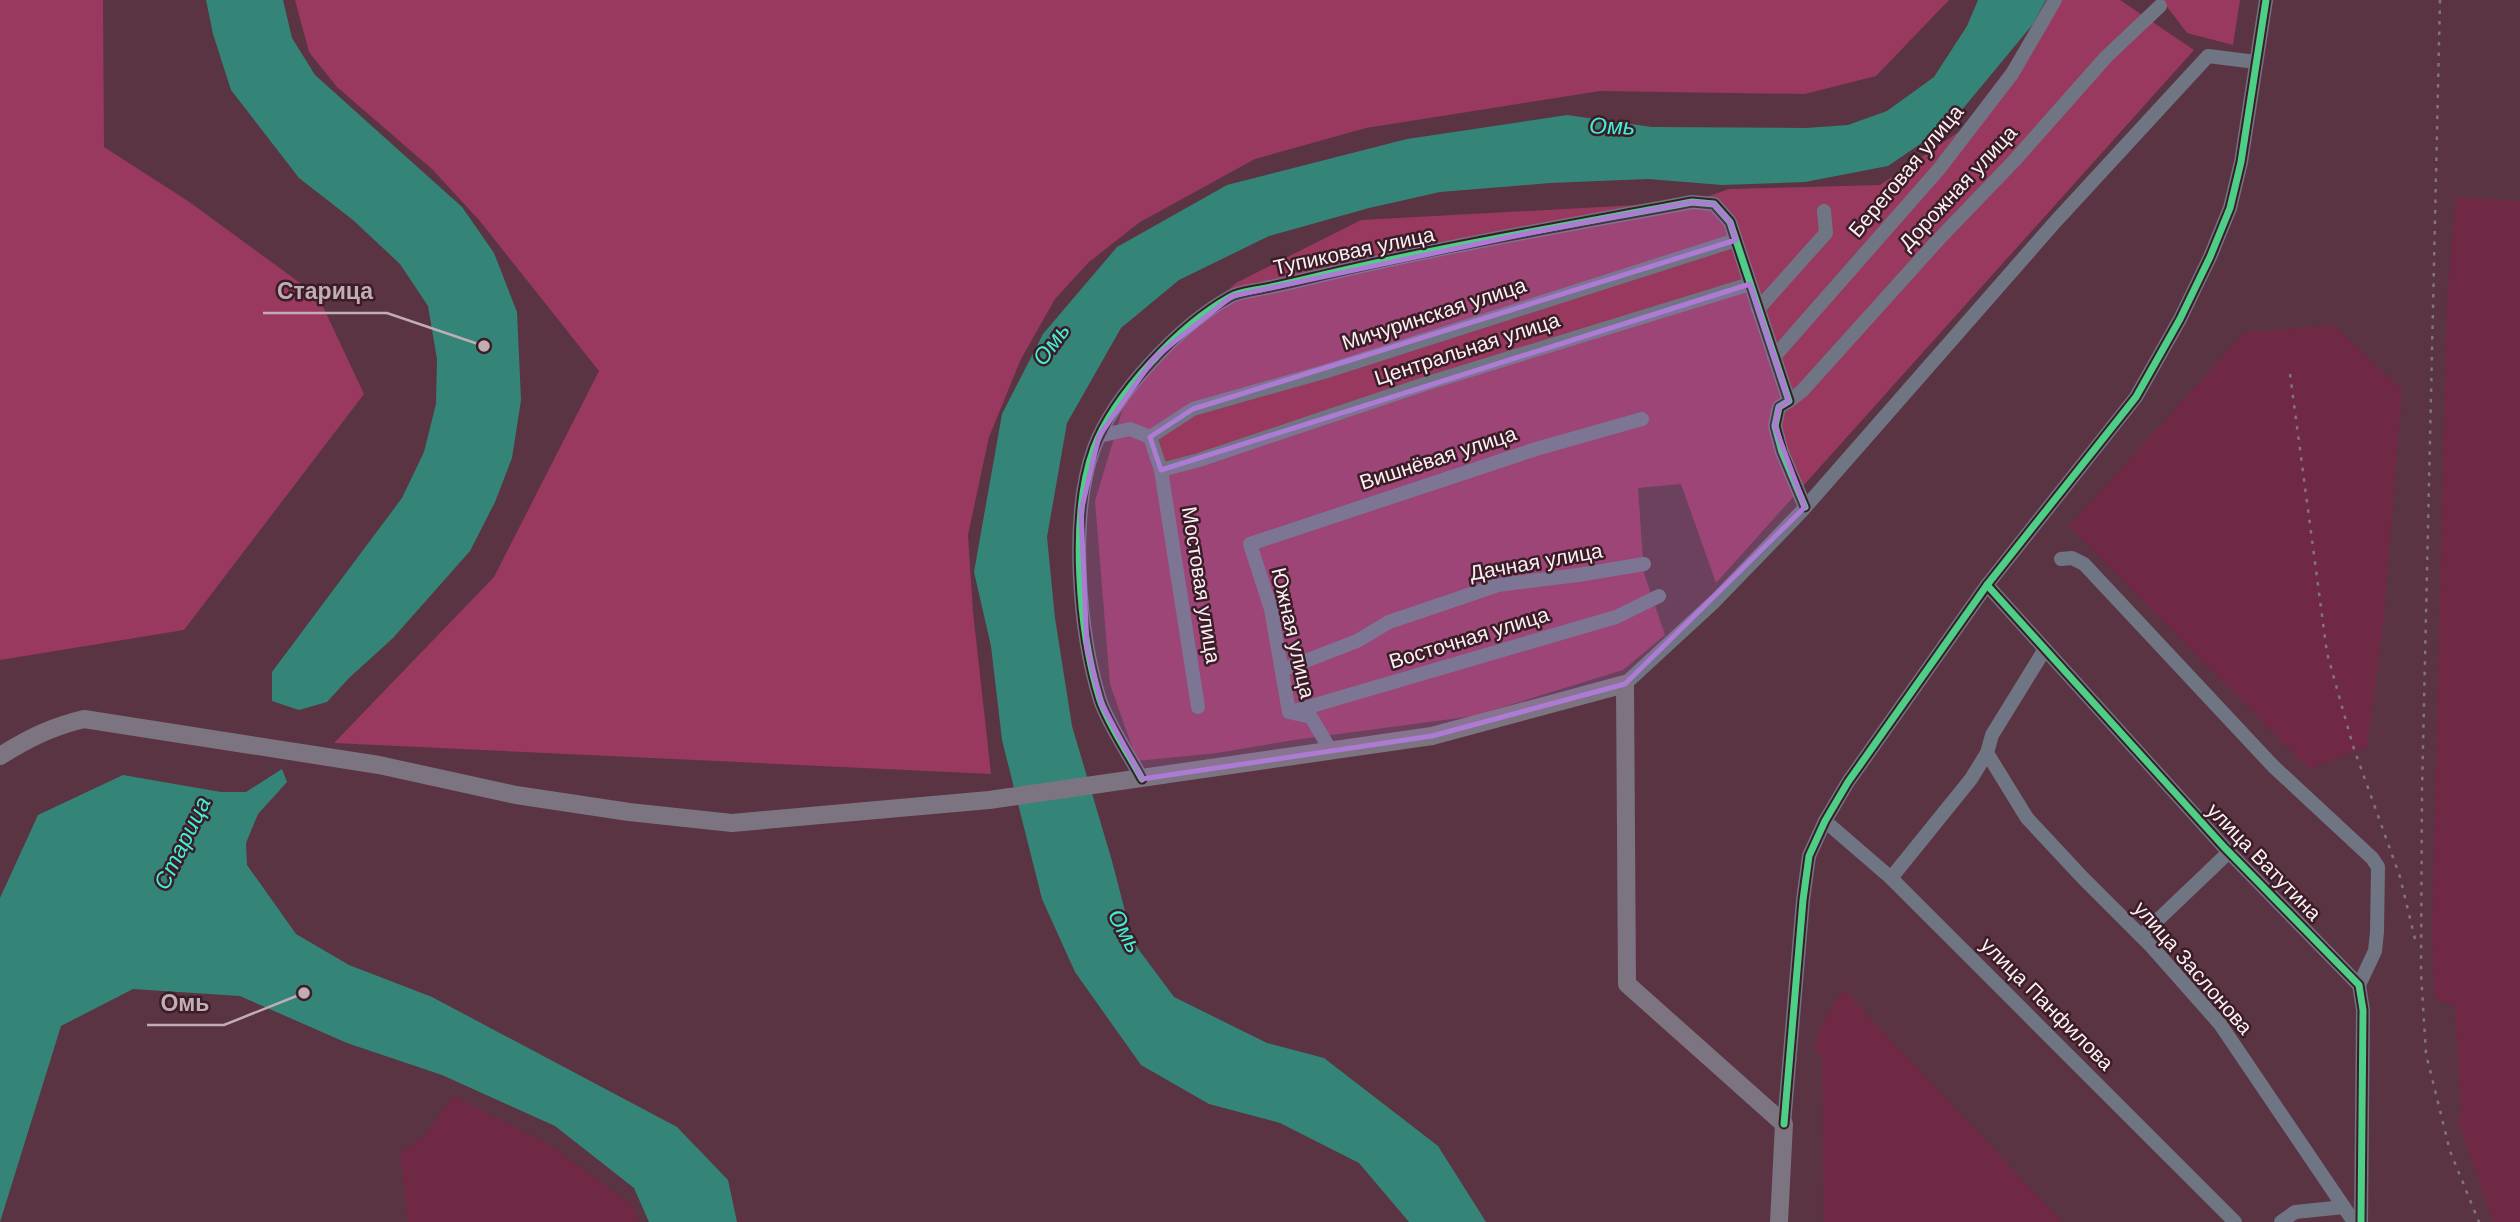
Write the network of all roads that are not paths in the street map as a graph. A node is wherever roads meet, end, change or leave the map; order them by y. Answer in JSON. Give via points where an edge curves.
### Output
{"nodes":[{"id":1,"x":2055,"y":0,"type":"edge"},
{"id":2,"x":2266,"y":0,"type":"edge"},
{"id":3,"x":2160,"y":6,"type":"dead end"},
{"id":4,"x":2256,"y":62,"type":"junction"},
{"id":5,"x":1824,"y":211,"type":"dead end"},
{"id":6,"x":1736,"y":240,"type":"junction"},
{"id":7,"x":1750,"y":284,"type":"junction"},
{"id":8,"x":1758,"y":309,"type":"junction"},
{"id":9,"x":1774,"y":357,"type":"junction"},
{"id":10,"x":1789,"y":401,"type":"junction"},
{"id":11,"x":1642,"y":419,"type":"dead end"},
{"id":12,"x":1099,"y":436,"type":"junction"},
{"id":13,"x":1150,"y":437,"type":"junction"},
{"id":14,"x":1161,"y":470,"type":"junction"},
{"id":15,"x":1805,"y":507,"type":"junction"},
{"id":16,"x":1250,"y":544,"type":"joint"},
{"id":17,"x":2061,"y":559,"type":"dead end"},
{"id":18,"x":1644,"y":564,"type":"dead end"},
{"id":19,"x":1987,"y":585,"type":"junction"},
{"id":20,"x":1659,"y":596,"type":"dead end"},
{"id":21,"x":2045,"y":649,"type":"junction"},
{"id":22,"x":1282,"y":670,"type":"junction"},
{"id":23,"x":1625,"y":684,"type":"junction"},
{"id":24,"x":1198,"y":707,"type":"dead end"},
{"id":25,"x":1289,"y":712,"type":"junction"},
{"id":26,"x":1331,"y":751,"type":"junction"},
{"id":27,"x":1987,"y":753,"type":"junction"},
{"id":28,"x":0,"y":756,"type":"edge"},
{"id":29,"x":1139,"y":780,"type":"junction"},
{"id":30,"x":1825,"y":821,"type":"junction"},
{"id":31,"x":2229,"y":852,"type":"junction"},
{"id":32,"x":1891,"y":878,"type":"junction"},
{"id":33,"x":2141,"y":936,"type":"junction"},
{"id":34,"x":2359,"y":985,"type":"junction"},
{"id":35,"x":1784,"y":1124,"type":"junction"},
{"id":36,"x":2344,"y":1207,"type":"junction"},
{"id":37,"x":1779,"y":1222,"type":"edge"},
{"id":38,"x":2235,"y":1222,"type":"edge"},
{"id":39,"x":2281,"y":1222,"type":"edge"},
{"id":40,"x":2354,"y":1222,"type":"edge"},
{"id":41,"x":2361,"y":1222,"type":"edge"}],
"edges":[{"from":1,"to":9,"type":"street","name":"Береговая улица","via":[[2012,74],[1939,169]]},
{"from":2,"to":4,"type":"street"},
{"from":3,"to":10,"type":"street","name":"Дорожная улица","via":[[2106,57]]},
{"from":4,"to":15,"type":"street","via":[[2208,56]]},
{"from":4,"to":19,"type":"street","via":[[2230,208],[2180,319],[2136,397]]},
{"from":5,"to":8,"type":"street","via":[[1826,233]]},
{"from":6,"to":7,"type":"street"},
{"from":6,"to":12,"type":"street","name":"Тупиковая улица","via":[[1730,222],[1714,204],[1692,202],[1376,262],[1232,296],[1154,358]]},
{"from":6,"to":13,"type":"street","name":"Мичуринская улица","via":[[1194,410]]},
{"from":7,"to":8,"type":"street"},
{"from":7,"to":14,"type":"street","name":"Центральная улица"},
{"from":8,"to":9,"type":"street"},
{"from":9,"to":10,"type":"street"},
{"from":10,"to":15,"type":"street","via":[[1779,407],[1775,426]]},
{"from":11,"to":16,"type":"street","name":"Вишнёвая улица","via":[[1535,449]]},
{"from":12,"to":13,"type":"street","via":[[1130,429]]},
{"from":12,"to":29,"type":"street","name":"Тупиковая улица","via":[[1081,511],[1087,648],[1101,703]]},
{"from":13,"to":14,"type":"street","name":"Мостовая улица"},
{"from":14,"to":24,"type":"street","name":"Мостовая улица"},
{"from":15,"to":23,"type":"street","via":[[1715,601]]},
{"from":16,"to":22,"type":"street","name":"Южная улица","via":[[1271,608]]},
{"from":17,"to":34,"type":"street","via":[[2084,564],[2273,766],[2372,858],[2378,867],[2377,932],[2375,951]]},
{"from":18,"to":22,"type":"street","name":"Дачная улица","via":[[1498,585],[1389,622],[1357,641]]},
{"from":19,"to":21,"type":"street","name":"улица Ватутина"},
{"from":19,"to":30,"type":"street"},
{"from":20,"to":25,"type":"street","name":"Восточная улица","via":[[1616,617]]},
{"from":21,"to":27,"type":"street","via":[[1992,735]]},
{"from":21,"to":31,"type":"street","name":"улица Ватутина"},
{"from":22,"to":25,"type":"street","name":"Южная улица"},
{"from":23,"to":26,"type":"main road","via":[[1432,736]]},
{"from":23,"to":35,"type":"main road","via":[[1627,984]]},
{"from":25,"to":26,"type":"street","name":"Южная улица","via":[[1311,717]]},
{"from":26,"to":29,"type":"main road"},
{"from":27,"to":32,"type":"street"},
{"from":27,"to":33,"type":"street","name":"улица Заслонова","via":[[2027,818]]},
{"from":28,"to":29,"type":"main road","via":[[33,736],[84,719],[379,765],[516,795],[732,823],[989,800]]},
{"from":30,"to":32,"type":"street","name":"улица Панфилова"},
{"from":30,"to":35,"type":"street","via":[[1809,856],[1802,900]]},
{"from":31,"to":33,"type":"street"},
{"from":31,"to":34,"type":"street","name":"улица Ватутина"},
{"from":32,"to":38,"type":"street","name":"улица Панфилова"},
{"from":33,"to":36,"type":"street","name":"улица Заслонова","via":[[2220,1024]]},
{"from":34,"to":41,"type":"street","via":[[2363,1010]]},
{"from":35,"to":37,"type":"main road"},
{"from":36,"to":39,"type":"street","via":[[2295,1212]]},
{"from":36,"to":40,"type":"street","name":"улица Заслонова"}]}
